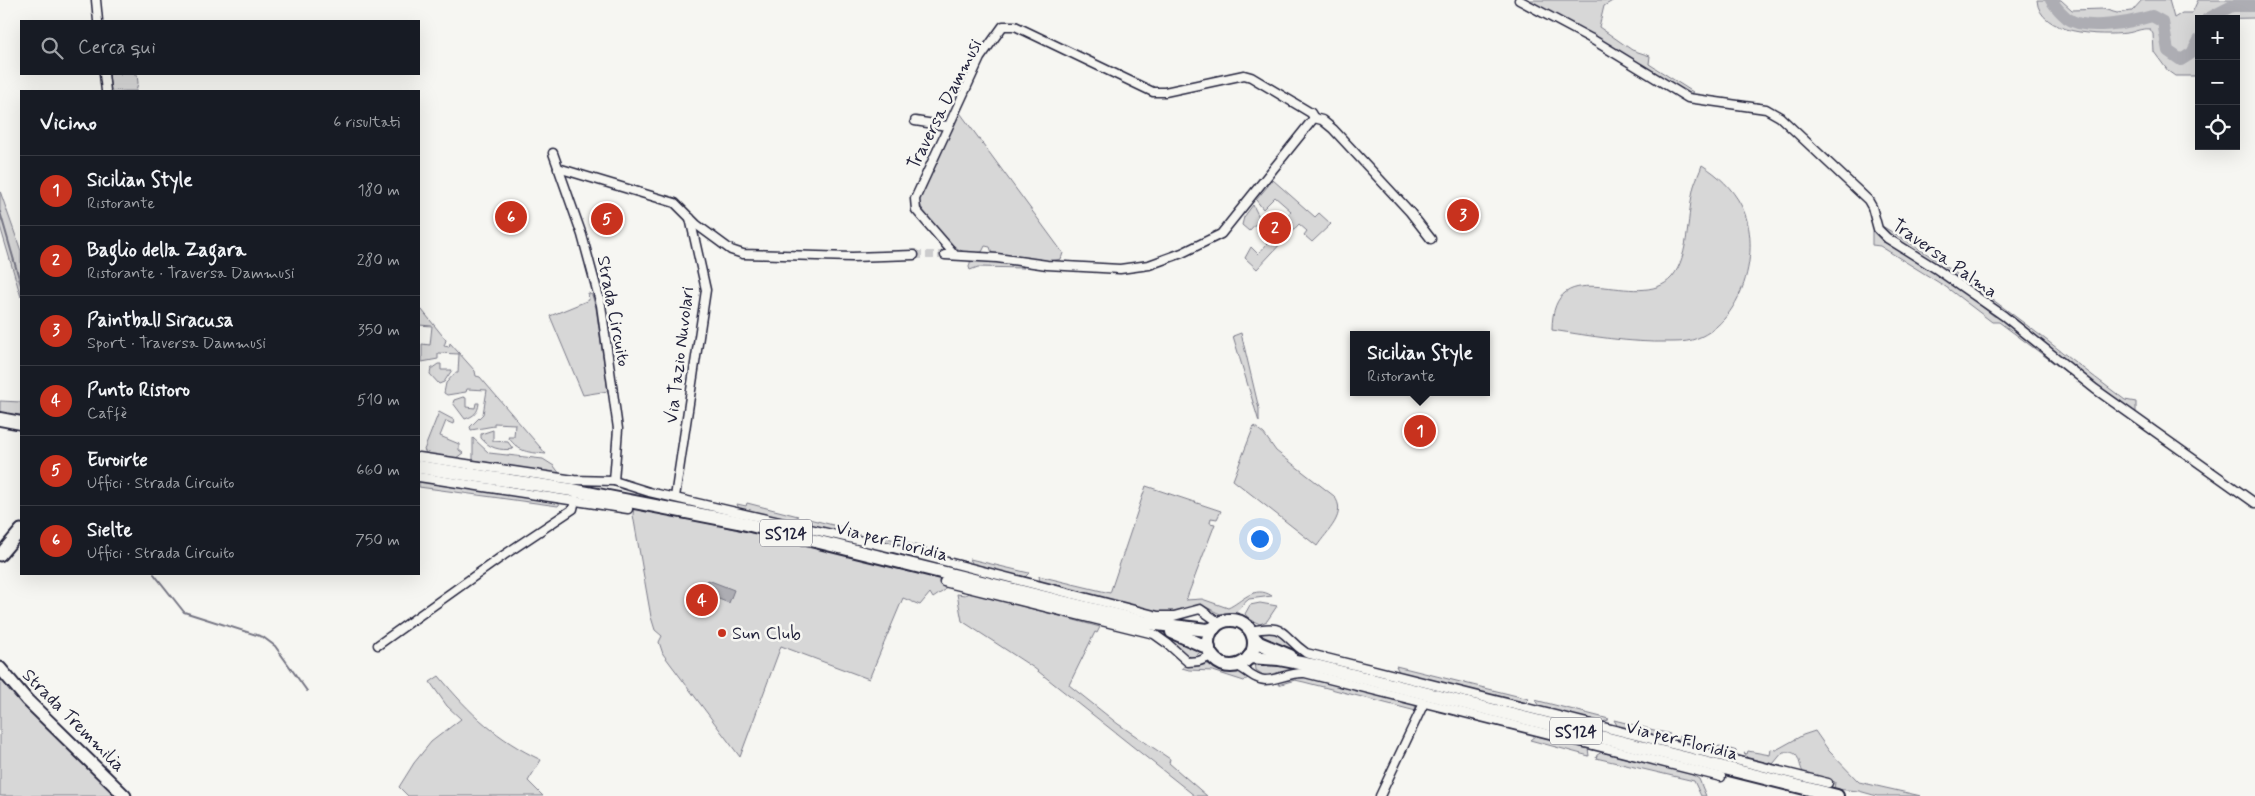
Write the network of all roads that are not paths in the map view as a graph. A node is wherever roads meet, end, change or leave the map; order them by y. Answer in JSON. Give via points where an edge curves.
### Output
{"nodes":[{"id":1,"x":96,"y":0,"type":"edge"},
{"id":2,"x":1519,"y":0,"type":"edge"},
{"id":3,"x":98,"y":20,"type":"edge"},
{"id":4,"x":104,"y":75,"type":"edge"},
{"id":5,"x":106,"y":90,"type":"edge"},
{"id":6,"x":1314,"y":118,"type":"junction"},
{"id":7,"x":915,"y":121,"type":"dead end"},
{"id":8,"x":947,"y":126,"type":"junction"},
{"id":9,"x":553,"y":153,"type":"dead end"},
{"id":10,"x":558,"y":168,"type":"junction"},
{"id":11,"x":690,"y":218,"type":"junction"},
{"id":12,"x":1430,"y":239,"type":"dead end"},
{"id":13,"x":914,"y":255,"type":"tunnel mouth"},
{"id":14,"x":945,"y":255,"type":"tunnel mouth"},
{"id":15,"x":956,"y":255,"type":"junction"},
{"id":16,"x":0,"y":418,"type":"edge"},
{"id":17,"x":20,"y":418,"type":"edge"},
{"id":18,"x":20,"y":423,"type":"edge"},
{"id":19,"x":420,"y":457,"type":"edge"},
{"id":20,"x":420,"y":467,"type":"edge"},
{"id":21,"x":420,"y":477,"type":"edge"},
{"id":22,"x":614,"y":481,"type":"junction"},
{"id":23,"x":675,"y":497,"type":"junction"},
{"id":24,"x":575,"y":500,"type":"junction"},
{"id":25,"x":2255,"y":503,"type":"edge"},
{"id":26,"x":628,"y":509,"type":"dead end"},
{"id":27,"x":20,"y":531,"type":"edge"},
{"id":28,"x":0,"y":555,"type":"edge"},
{"id":29,"x":944,"y":582,"type":"dead end"},
{"id":30,"x":1148,"y":623,"type":"junction"},
{"id":31,"x":1217,"y":626,"type":"junction"},
{"id":32,"x":1252,"y":634,"type":"junction"},
{"id":33,"x":378,"y":645,"type":"dead end"},
{"id":34,"x":1211,"y":652,"type":"junction"},
{"id":35,"x":1249,"y":658,"type":"junction"},
{"id":36,"x":1236,"y":666,"type":"junction"},
{"id":37,"x":1316,"y":666,"type":"junction"},
{"id":38,"x":0,"y":668,"type":"edge"},
{"id":39,"x":1254,"y":676,"type":"junction"},
{"id":40,"x":1424,"y":703,"type":"junction"},
{"id":41,"x":1721,"y":777,"type":"dead end"},
{"id":42,"x":1828,"y":783,"type":"dead end"},
{"id":43,"x":125,"y":796,"type":"edge"},
{"id":44,"x":1380,"y":796,"type":"edge"},
{"id":45,"x":1838,"y":796,"type":"edge"}],
"edges":[{"from":1,"to":3,"type":"street"},
{"from":2,"to":25,"type":"street","name":"Traversa Palma","via":[[1590,38],[1688,98],[1766,109],[1780,117],[1868,200],[1878,229],[1887,238],[2004,316],[2095,389]]},
{"from":4,"to":5,"type":"street"},
{"from":6,"to":8,"type":"street","name":"Traversa Dammusi","via":[[1282,95],[1244,75],[1153,92],[1011,25],[1000,28],[980,58]]},
{"from":6,"to":12,"type":"street","name":"Traversa Dammusi","via":[[1333,129],[1410,212]]},
{"from":6,"to":15,"type":"street","via":[[1221,234],[1182,253],[1149,265],[1120,269]]},
{"from":7,"to":8,"type":"street"},
{"from":8,"to":15,"type":"street","name":"Traversa Dammusi","via":[[916,194],[915,204],[916,210]]},
{"from":9,"to":10,"type":"street","name":"Strada Circuito"},
{"from":10,"to":11,"type":"street","via":[[676,203]]},
{"from":10,"to":22,"type":"street","name":"Strada Circuito","via":[[582,235],[606,338],[618,429]]},
{"from":11,"to":13,"type":"street","via":[[718,241],[743,254]]},
{"from":11,"to":23,"type":"street","name":"Via Tazio Nuvolari","via":[[706,290]]},
{"from":14,"to":15,"type":"street"},
{"from":16,"to":17,"type":"main road"},
{"from":16,"to":18,"type":"main road"},
{"from":19,"to":22,"type":"street","via":[[574,480]]},
{"from":20,"to":30,"type":"main road","name":"Via per Floridia","number":"SS124","via":[[572,490],[738,522]]},
{"from":21,"to":24,"type":"street"},
{"from":22,"to":23,"type":"street"},
{"from":23,"to":31,"type":"street","via":[[893,548],[1158,616],[1174,616],[1200,609]]},
{"from":24,"to":26,"type":"street"},
{"from":24,"to":33,"type":"street","via":[[573,509]]},
{"from":27,"to":28,"type":"main road"},
{"from":29,"to":34,"type":"street","via":[[1154,634],[1188,662],[1199,661]]},
{"from":30,"to":31,"type":"main road","via":[[1207,630]]},
{"from":30,"to":34,"type":"main road"},
{"from":31,"to":32,"type":"main road","via":[[1237,621]]},
{"from":31,"to":34,"type":"main road","via":[[1209,639]]},
{"from":32,"to":35,"type":"main road","via":[[1254,648]]},
{"from":32,"to":37,"type":"main road","via":[[1259,643]]},
{"from":32,"to":42,"type":"street","via":[[1270,627],[1277,628],[1306,653]]},
{"from":34,"to":36,"type":"main road","via":[[1224,665]]},
{"from":35,"to":36,"type":"main road"},
{"from":35,"to":37,"type":"main road","via":[[1279,659]]},
{"from":35,"to":39,"type":"street"},
{"from":36,"to":39,"type":"street"},
{"from":37,"to":45,"type":"main road","name":"Via per Floridia","number":"SS124"},
{"from":38,"to":43,"type":"main road","name":"Strada Tremmilia","via":[[27,700]]},
{"from":39,"to":40,"type":"street","via":[[1266,680],[1288,673],[1305,673]]},
{"from":40,"to":41,"type":"street"},
{"from":40,"to":44,"type":"street"}]}
